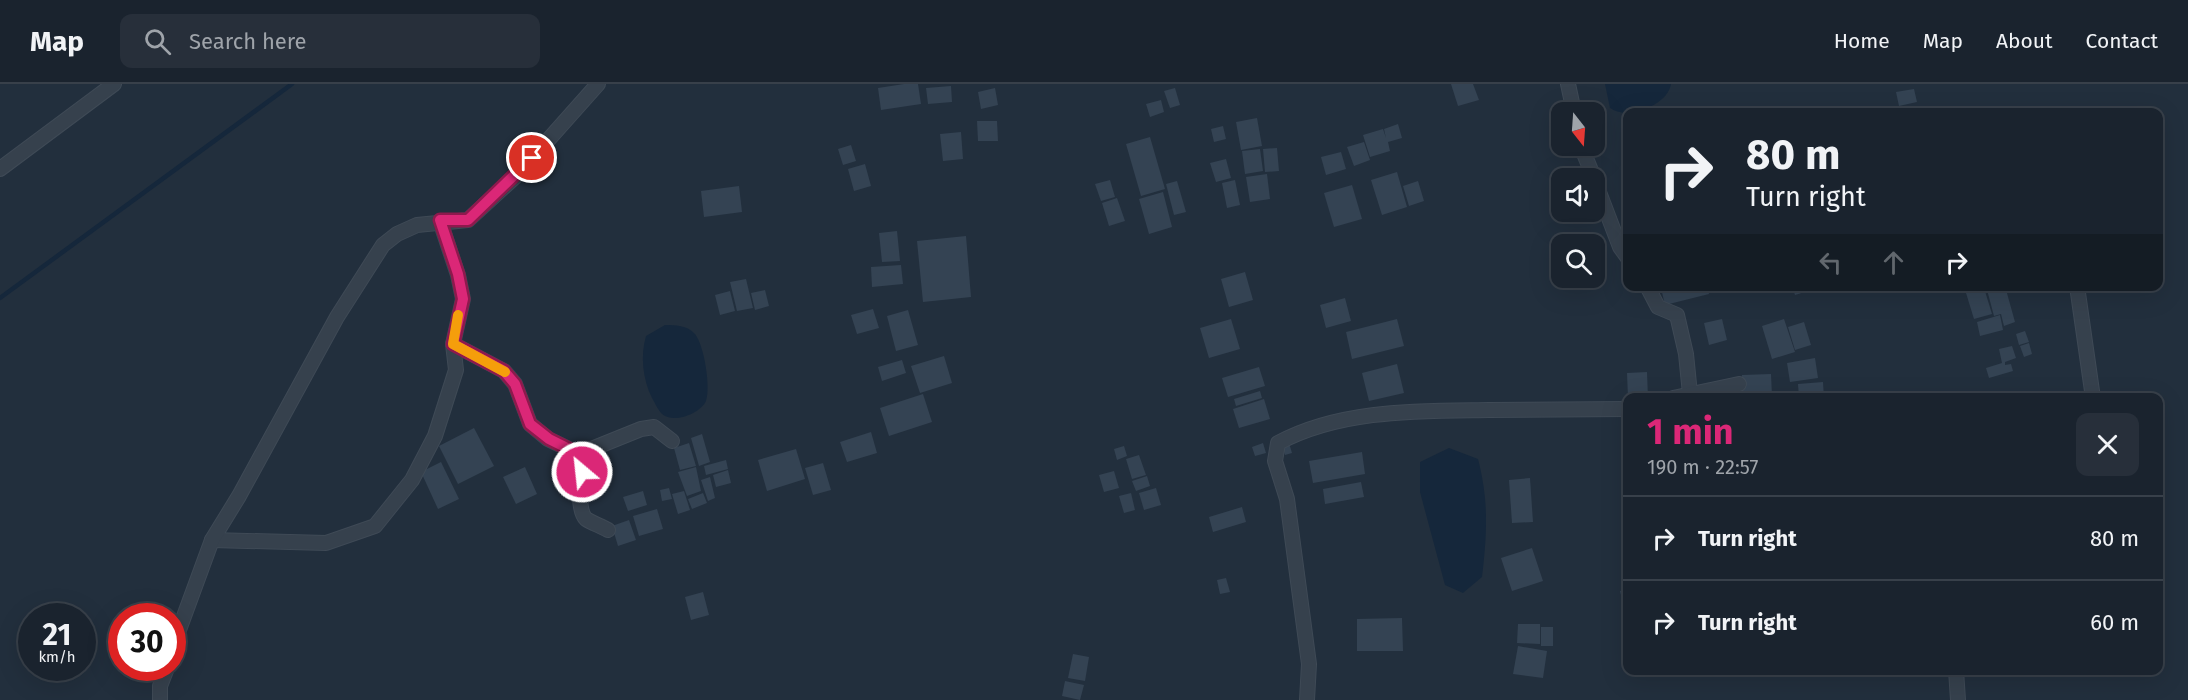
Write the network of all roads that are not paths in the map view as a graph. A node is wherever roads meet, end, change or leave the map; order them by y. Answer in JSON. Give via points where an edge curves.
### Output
{"nodes":[{"id":1,"x":114,"y":84,"type":"edge"},
{"id":2,"x":598,"y":84,"type":"edge"},
{"id":3,"x":1568,"y":84,"type":"edge"},
{"id":4,"x":1572,"y":102,"type":"edge"},
{"id":5,"x":0,"y":169,"type":"edge"},
{"id":6,"x":1605,"y":208,"type":"edge"},
{"id":7,"x":440,"y":220,"type":"junction"},
{"id":8,"x":1623,"y":251,"type":"edge"},
{"id":9,"x":1650,"y":291,"type":"edge"},
{"id":10,"x":2078,"y":291,"type":"edge"},
{"id":11,"x":453,"y":344,"type":"junction"},
{"id":12,"x":1739,"y":384,"type":"dead end"},
{"id":13,"x":1690,"y":393,"type":"edge"},
{"id":14,"x":1695,"y":393,"type":"edge"},
{"id":15,"x":2092,"y":393,"type":"edge"},
{"id":16,"x":1623,"y":409,"type":"edge"},
{"id":17,"x":672,"y":441,"type":"dead end"},
{"id":18,"x":579,"y":454,"type":"junction"},
{"id":19,"x":608,"y":530,"type":"dead end"},
{"id":20,"x":212,"y":540,"type":"junction"},
{"id":21,"x":186,"y":607,"type":"edge"},
{"id":22,"x":1956,"y":675,"type":"edge"},
{"id":23,"x":162,"y":681,"type":"edge"},
{"id":24,"x":160,"y":700,"type":"edge"},
{"id":25,"x":1307,"y":700,"type":"edge"},
{"id":26,"x":1958,"y":700,"type":"edge"}],
"edges":[{"from":1,"to":5,"type":"street"},
{"from":2,"to":7,"type":"street","via":[[517,175],[468,220]]},
{"from":3,"to":4,"type":"street"},
{"from":6,"to":8,"type":"street"},
{"from":7,"to":11,"type":"street","via":[[463,299]]},
{"from":7,"to":20,"type":"street","via":[[397,234],[383,246],[337,318]]},
{"from":9,"to":13,"type":"street","via":[[1658,307],[1677,315]]},
{"from":10,"to":15,"type":"street"},
{"from":11,"to":18,"type":"street","via":[[504,371],[515,384],[530,424]]},
{"from":11,"to":20,"type":"street","via":[[456,370],[435,436],[412,480],[375,526],[326,543]]},
{"from":12,"to":14,"type":"street"},
{"from":16,"to":25,"type":"street","via":[[1413,411],[1329,422],[1278,443],[1275,461],[1287,499],[1308,664]]},
{"from":17,"to":18,"type":"street","via":[[654,427]]},
{"from":18,"to":19,"type":"street","via":[[579,505],[585,518]]},
{"from":20,"to":21,"type":"street"},
{"from":22,"to":26,"type":"street"},
{"from":23,"to":24,"type":"street"}]}
